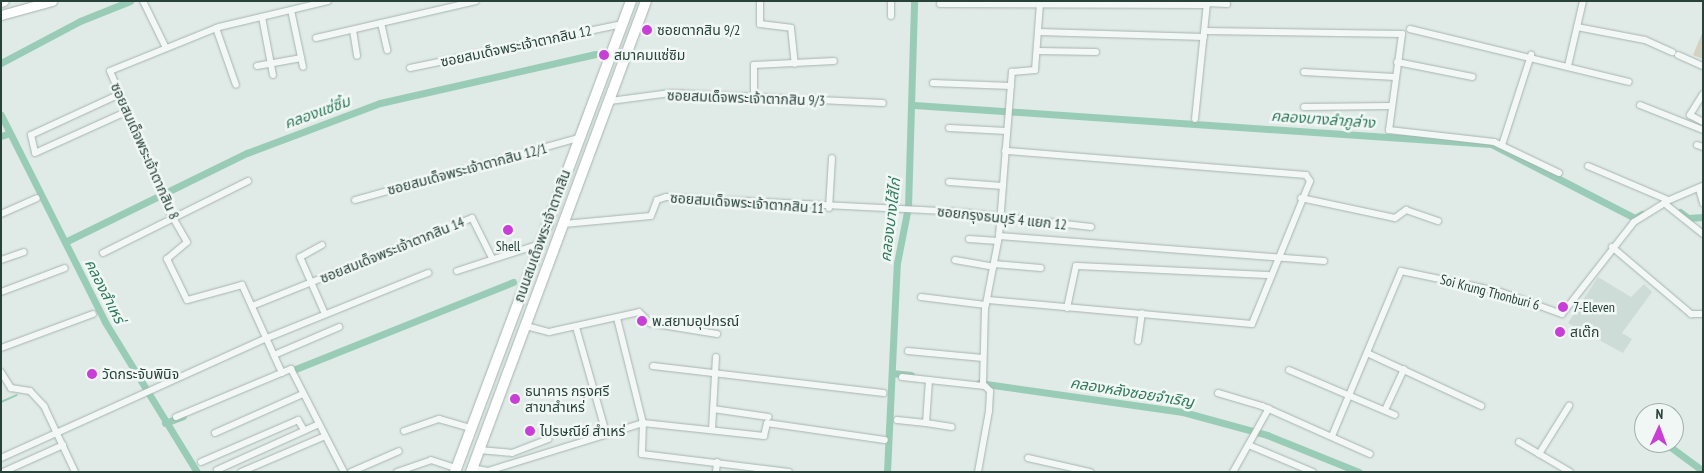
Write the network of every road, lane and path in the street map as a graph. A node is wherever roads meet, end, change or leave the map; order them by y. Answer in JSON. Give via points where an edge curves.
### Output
{"nodes":[{"id":1,"x":52,"y":1,"type":"edge"},
{"id":2,"x":143,"y":1,"type":"edge"},
{"id":3,"x":328,"y":1,"type":"edge"},
{"id":4,"x":631,"y":1,"type":"edge"},
{"id":5,"x":646,"y":1,"type":"edge"},
{"id":6,"x":760,"y":1,"type":"edge"},
{"id":7,"x":891,"y":1,"type":"edge"},
{"id":8,"x":1583,"y":1,"type":"edge"},
{"id":9,"x":474,"y":2,"type":"edge"},
{"id":10,"x":1040,"y":3,"type":"junction"},
{"id":11,"x":1207,"y":3,"type":"edge"},
{"id":12,"x":940,"y":4,"type":"dead end"},
{"id":13,"x":1227,"y":4,"type":"dead end"},
{"id":14,"x":292,"y":10,"type":"junction"},
{"id":15,"x":1,"y":16,"type":"edge"},
{"id":16,"x":891,"y":16,"type":"dead end"},
{"id":17,"x":262,"y":17,"type":"junction"},
{"id":18,"x":381,"y":23,"type":"junction"},
{"id":19,"x":622,"y":24,"type":"junction"},
{"id":20,"x":1578,"y":27,"type":"junction"},
{"id":21,"x":216,"y":28,"type":"junction"},
{"id":22,"x":1410,"y":29,"type":"dead end"},
{"id":23,"x":353,"y":30,"type":"junction"},
{"id":24,"x":1039,"y":32,"type":"junction"},
{"id":25,"x":1205,"y":34,"type":"junction"},
{"id":26,"x":316,"y":38,"type":"dead end"},
{"id":27,"x":166,"y":48,"type":"junction"},
{"id":28,"x":387,"y":50,"type":"dead end"},
{"id":29,"x":1038,"y":51,"type":"junction"},
{"id":30,"x":1096,"y":52,"type":"dead end"},
{"id":31,"x":1531,"y":55,"type":"junction"},
{"id":32,"x":357,"y":56,"type":"dead end"},
{"id":33,"x":301,"y":58,"type":"junction"},
{"id":34,"x":834,"y":61,"type":"dead end"},
{"id":35,"x":1397,"y":62,"type":"junction"},
{"id":36,"x":270,"y":64,"type":"junction"},
{"id":37,"x":795,"y":64,"type":"junction"},
{"id":38,"x":257,"y":66,"type":"dead end"},
{"id":39,"x":1568,"y":66,"type":"junction"},
{"id":40,"x":1703,"y":66,"type":"edge"},
{"id":41,"x":303,"y":67,"type":"dead end"},
{"id":42,"x":410,"y":68,"type":"dead end"},
{"id":43,"x":1304,"y":72,"type":"dead end"},
{"id":44,"x":273,"y":75,"type":"dead end"},
{"id":45,"x":1473,"y":77,"type":"dead end"},
{"id":46,"x":1395,"y":78,"type":"junction"},
{"id":47,"x":1629,"y":82,"type":"dead end"},
{"id":48,"x":933,"y":83,"type":"dead end"},
{"id":49,"x":236,"y":85,"type":"dead end"},
{"id":50,"x":1011,"y":86,"type":"junction"},
{"id":51,"x":120,"y":94,"type":"junction"},
{"id":52,"x":1703,"y":94,"type":"edge"},
{"id":53,"x":754,"y":100,"type":"junction"},
{"id":54,"x":610,"y":101,"type":"junction"},
{"id":55,"x":882,"y":103,"type":"dead end"},
{"id":56,"x":1640,"y":105,"type":"dead end"},
{"id":57,"x":1392,"y":106,"type":"junction"},
{"id":58,"x":1304,"y":107,"type":"dead end"},
{"id":59,"x":128,"y":112,"type":"junction"},
{"id":60,"x":1195,"y":119,"type":"dead end"},
{"id":61,"x":1703,"y":122,"type":"edge"},
{"id":62,"x":949,"y":128,"type":"dead end"},
{"id":63,"x":1703,"y":130,"type":"edge"},
{"id":64,"x":1007,"y":131,"type":"junction"},
{"id":65,"x":579,"y":138,"type":"junction"},
{"id":66,"x":1502,"y":145,"type":"junction"},
{"id":67,"x":1005,"y":152,"type":"junction"},
{"id":68,"x":832,"y":158,"type":"dead end"},
{"id":69,"x":1588,"y":166,"type":"dead end"},
{"id":70,"x":1559,"y":173,"type":"dead end"},
{"id":71,"x":248,"y":181,"type":"dead end"},
{"id":72,"x":949,"y":182,"type":"dead end"},
{"id":73,"x":1003,"y":186,"type":"junction"},
{"id":74,"x":1701,"y":188,"type":"edge"},
{"id":75,"x":37,"y":198,"type":"dead end"},
{"id":76,"x":1301,"y":198,"type":"junction"},
{"id":77,"x":355,"y":200,"type":"dead end"},
{"id":78,"x":1666,"y":202,"type":"junction"},
{"id":79,"x":1703,"y":203,"type":"edge"},
{"id":80,"x":829,"y":208,"type":"junction"},
{"id":81,"x":912,"y":211,"type":"joint"},
{"id":82,"x":1,"y":214,"type":"edge"},
{"id":83,"x":1000,"y":216,"type":"junction"},
{"id":84,"x":175,"y":221,"type":"junction"},
{"id":85,"x":1438,"y":221,"type":"dead end"},
{"id":86,"x":564,"y":224,"type":"junction"},
{"id":87,"x":1091,"y":227,"type":"dead end"},
{"id":88,"x":1703,"y":234,"type":"edge"},
{"id":89,"x":969,"y":239,"type":"dead end"},
{"id":90,"x":998,"y":239,"type":"junction"},
{"id":91,"x":540,"y":244,"type":"junction"},
{"id":92,"x":322,"y":245,"type":"dead end"},
{"id":93,"x":1612,"y":247,"type":"junction"},
{"id":94,"x":24,"y":252,"type":"dead end"},
{"id":95,"x":103,"y":253,"type":"dead end"},
{"id":96,"x":1276,"y":255,"type":"junction"},
{"id":97,"x":492,"y":258,"type":"junction"},
{"id":98,"x":1,"y":260,"type":"edge"},
{"id":99,"x":955,"y":260,"type":"dead end"},
{"id":100,"x":1324,"y":261,"type":"dead end"},
{"id":101,"x":994,"y":265,"type":"junction"},
{"id":102,"x":65,"y":268,"type":"dead end"},
{"id":103,"x":1041,"y":268,"type":"dead end"},
{"id":104,"x":457,"y":271,"type":"dead end"},
{"id":105,"x":428,"y":273,"type":"dead end"},
{"id":106,"x":1269,"y":275,"type":"junction"},
{"id":107,"x":311,"y":282,"type":"junction"},
{"id":108,"x":1,"y":292,"type":"edge"},
{"id":109,"x":921,"y":297,"type":"dead end"},
{"id":110,"x":987,"y":302,"type":"junction"},
{"id":111,"x":252,"y":306,"type":"junction"},
{"id":112,"x":1067,"y":308,"type":"junction"},
{"id":113,"x":1142,"y":313,"type":"junction"},
{"id":114,"x":93,"y":314,"type":"dead end"},
{"id":115,"x":324,"y":314,"type":"junction"},
{"id":116,"x":1703,"y":314,"type":"edge"},
{"id":117,"x":617,"y":318,"type":"junction"},
{"id":118,"x":526,"y":326,"type":"junction"},
{"id":119,"x":339,"y":327,"type":"dead end"},
{"id":120,"x":576,"y":327,"type":"junction"},
{"id":121,"x":717,"y":334,"type":"dead end"},
{"id":122,"x":268,"y":338,"type":"junction"},
{"id":123,"x":1138,"y":341,"type":"dead end"},
{"id":124,"x":1,"y":348,"type":"edge"},
{"id":125,"x":908,"y":350,"type":"dead end"},
{"id":126,"x":1367,"y":353,"type":"junction"},
{"id":127,"x":274,"y":355,"type":"junction"},
{"id":128,"x":716,"y":356,"type":"dead end"},
{"id":129,"x":983,"y":358,"type":"junction"},
{"id":130,"x":653,"y":366,"type":"dead end"},
{"id":131,"x":1404,"y":369,"type":"junction"},
{"id":132,"x":1289,"y":370,"type":"dead end"},
{"id":133,"x":282,"y":373,"type":"junction"},
{"id":134,"x":714,"y":373,"type":"junction"},
{"id":135,"x":2,"y":375,"type":"edge"},
{"id":136,"x":902,"y":377,"type":"dead end"},
{"id":137,"x":929,"y":380,"type":"junction"},
{"id":138,"x":983,"y":383,"type":"junction"},
{"id":139,"x":883,"y":393,"type":"dead end"},
{"id":140,"x":303,"y":394,"type":"junction"},
{"id":141,"x":1218,"y":394,"type":"dead end"},
{"id":142,"x":1350,"y":395,"type":"junction"},
{"id":143,"x":1481,"y":406,"type":"dead end"},
{"id":144,"x":1569,"y":406,"type":"dead end"},
{"id":145,"x":1268,"y":408,"type":"junction"},
{"id":146,"x":713,"y":409,"type":"junction"},
{"id":147,"x":1385,"y":410,"type":"junction"},
{"id":148,"x":1395,"y":415,"type":"dead end"},
{"id":149,"x":176,"y":417,"type":"dead end"},
{"id":150,"x":768,"y":417,"type":"dead end"},
{"id":151,"x":897,"y":420,"type":"dead end"},
{"id":152,"x":643,"y":423,"type":"junction"},
{"id":153,"x":926,"y":423,"type":"junction"},
{"id":154,"x":319,"y":424,"type":"junction"},
{"id":155,"x":952,"y":427,"type":"dead end"},
{"id":156,"x":471,"y":428,"type":"junction"},
{"id":157,"x":304,"y":430,"type":"junction"},
{"id":158,"x":712,"y":430,"type":"junction"},
{"id":159,"x":404,"y":431,"type":"dead end"},
{"id":160,"x":215,"y":433,"type":"dead end"},
{"id":161,"x":606,"y":433,"type":"junction"},
{"id":162,"x":59,"y":434,"type":"junction"},
{"id":163,"x":325,"y":436,"type":"junction"},
{"id":164,"x":1332,"y":436,"type":"junction"},
{"id":165,"x":548,"y":439,"type":"dead end"},
{"id":166,"x":885,"y":440,"type":"dead end"},
{"id":167,"x":1519,"y":442,"type":"dead end"},
{"id":168,"x":63,"y":445,"type":"junction"},
{"id":169,"x":1251,"y":446,"type":"junction"},
{"id":170,"x":463,"y":450,"type":"junction"},
{"id":171,"x":399,"y":451,"type":"dead end"},
{"id":172,"x":478,"y":452,"type":"junction"},
{"id":173,"x":1370,"y":454,"type":"dead end"},
{"id":174,"x":1539,"y":454,"type":"junction"},
{"id":175,"x":212,"y":457,"type":"junction"},
{"id":176,"x":1,"y":458,"type":"edge"},
{"id":177,"x":1028,"y":458,"type":"dead end"},
{"id":178,"x":200,"y":462,"type":"dead end"},
{"id":179,"x":717,"y":462,"type":"junction"},
{"id":180,"x":455,"y":470,"type":"edge"},
{"id":181,"x":471,"y":470,"type":"edge"},
{"id":182,"x":218,"y":471,"type":"edge"},
{"id":183,"x":1568,"y":471,"type":"edge"},
{"id":184,"x":3,"y":472,"type":"edge"},
{"id":185,"x":75,"y":472,"type":"edge"},
{"id":186,"x":241,"y":472,"type":"edge"},
{"id":187,"x":344,"y":472,"type":"edge"},
{"id":188,"x":352,"y":472,"type":"edge"},
{"id":189,"x":398,"y":472,"type":"edge"},
{"id":190,"x":716,"y":472,"type":"edge"},
{"id":191,"x":789,"y":472,"type":"edge"},
{"id":192,"x":978,"y":472,"type":"edge"},
{"id":193,"x":1090,"y":472,"type":"edge"},
{"id":194,"x":1233,"y":472,"type":"edge"},
{"id":195,"x":1313,"y":472,"type":"edge"}],
"edges":[{"from":1,"to":15,"type":"main road"},
{"from":2,"to":27,"type":"street"},
{"from":3,"to":14,"type":"street","name":"ซอยสมเด็จพระเจ้าตากสิน 8"},
{"from":4,"to":19,"type":"main road","name":"ถนนสมเด็จพระเจ้าตากสิน"},
{"from":5,"to":54,"type":"main road","name":"ถนนสมเด็จพระเจ้าตากสิน"},
{"from":6,"to":37,"type":"street","via":[[760,24],[791,28]]},
{"from":7,"to":16,"type":"street"},
{"from":8,"to":20,"type":"street"},
{"from":9,"to":18,"type":"street"},
{"from":10,"to":11,"type":"street"},
{"from":10,"to":12,"type":"street"},
{"from":10,"to":24,"type":"street"},
{"from":11,"to":13,"type":"street"},
{"from":11,"to":25,"type":"street"},
{"from":14,"to":17,"type":"street","name":"ซอยสมเด็จพระเจ้าตากสิน 8"},
{"from":14,"to":33,"type":"street"},
{"from":17,"to":21,"type":"street","name":"ซอยสมเด็จพระเจ้าตากสิน 8"},
{"from":17,"to":36,"type":"street"},
{"from":18,"to":23,"type":"street"},
{"from":18,"to":28,"type":"street"},
{"from":19,"to":42,"type":"street","name":"ซอยสมเด็จพระเจ้าตากสิน 12"},
{"from":19,"to":65,"type":"main road","name":"ถนนสมเด็จพระเจ้าตากสิน"},
{"from":20,"to":39,"type":"street"},
{"from":20,"to":40,"type":"street","via":[[1645,40]]},
{"from":21,"to":27,"type":"street","name":"ซอยสมเด็จพระเจ้าตากสิน 8"},
{"from":21,"to":49,"type":"street"},
{"from":22,"to":31,"type":"street"},
{"from":23,"to":26,"type":"street"},
{"from":23,"to":32,"type":"street"},
{"from":24,"to":25,"type":"street"},
{"from":24,"to":29,"type":"street"},
{"from":25,"to":35,"type":"street","via":[[1402,34]]},
{"from":25,"to":60,"type":"street"},
{"from":27,"to":51,"type":"street","name":"ซอยสมเด็จพระเจ้าตากสิน 8","via":[[110,71]]},
{"from":29,"to":30,"type":"street"},
{"from":29,"to":50,"type":"street","via":[[1035,70],[1013,70]]},
{"from":31,"to":39,"type":"street"},
{"from":31,"to":66,"type":"street"},
{"from":33,"to":36,"type":"street"},
{"from":33,"to":41,"type":"street"},
{"from":34,"to":37,"type":"street"},
{"from":35,"to":45,"type":"street"},
{"from":35,"to":46,"type":"street"},
{"from":36,"to":38,"type":"street"},
{"from":36,"to":44,"type":"street"},
{"from":37,"to":53,"type":"street","via":[[754,66]]},
{"from":39,"to":47,"type":"street"},
{"from":43,"to":46,"type":"street"},
{"from":46,"to":57,"type":"street"},
{"from":48,"to":50,"type":"street"},
{"from":50,"to":64,"type":"street"},
{"from":51,"to":59,"type":"street","name":"ซอยสมเด็จพระเจ้าตากสิน 8"},
{"from":51,"to":59,"type":"street","via":[[31,135],[35,153]]},
{"from":52,"to":61,"type":"street","via":[[1690,115]]},
{"from":53,"to":54,"type":"street","name":"ซอยสมเด็จพระเจ้าตากสิน 9/3","via":[[670,93]]},
{"from":53,"to":55,"type":"street","name":"ซอยสมเด็จพระเจ้าตากสิน 9/3"},
{"from":54,"to":86,"type":"main road","name":"ถนนสมเด็จพระเจ้าตากสิน"},
{"from":56,"to":63,"type":"street"},
{"from":57,"to":58,"type":"street"},
{"from":57,"to":66,"type":"street","via":[[1392,133]]},
{"from":59,"to":84,"type":"street","name":"ซอยสมเด็จพระเจ้าตากสิน 8"},
{"from":62,"to":64,"type":"street"},
{"from":64,"to":67,"type":"street"},
{"from":65,"to":77,"type":"street","name":"ซอยสมเด็จพระเจ้าตากสิน 12/1"},
{"from":65,"to":91,"type":"main road","name":"ถนนสมเด็จพระเจ้าตากสิน"},
{"from":66,"to":70,"type":"street"},
{"from":67,"to":73,"type":"street"},
{"from":67,"to":76,"type":"street","via":[[1308,176]]},
{"from":68,"to":80,"type":"street"},
{"from":69,"to":78,"type":"street"},
{"from":71,"to":84,"type":"street"},
{"from":72,"to":73,"type":"street"},
{"from":73,"to":83,"type":"street"},
{"from":74,"to":78,"type":"street","name":"Soi Krung Thonburi 6"},
{"from":74,"to":79,"type":"street"},
{"from":75,"to":82,"type":"street"},
{"from":76,"to":85,"type":"street","via":[[1395,218],[1406,210]]},
{"from":76,"to":96,"type":"street"},
{"from":78,"to":88,"type":"street"},
{"from":78,"to":93,"type":"street","name":"Soi Krung Thonburi 6","via":[[1634,222]]},
{"from":80,"to":81,"type":"street","name":"ซอยสมเด็จพระเจ้าตากสิน 11"},
{"from":80,"to":86,"type":"street","name":"ซอยสมเด็จพระเจ้าตากสิน 11","via":[[666,197],[657,200],[651,216]]},
{"from":81,"to":83,"type":"street","name":"ซอยกรุงธนบุรี 4 แยก 12"},
{"from":83,"to":87,"type":"street","name":"ซอยกรุงธนบุรี 4 แยก 12"},
{"from":83,"to":90,"type":"street"},
{"from":84,"to":95,"type":"street"},
{"from":84,"to":111,"type":"street","name":"ซอยสมเด็จพระเจ้าตากสิน 8","via":[[187,244],[167,259],[187,300],[237,283]]},
{"from":86,"to":118,"type":"main road","name":"ถนนสมเด็จพระเจ้าตากสิน"},
{"from":89,"to":90,"type":"street"},
{"from":90,"to":96,"type":"street"},
{"from":90,"to":101,"type":"street"},
{"from":91,"to":97,"type":"street"},
{"from":91,"to":156,"type":"main road","name":"ถนนสมเด็จพระเจ้าตากสิน"},
{"from":92,"to":107,"type":"street","via":[[300,257]]},
{"from":93,"to":116,"type":"street","via":[[1691,314]]},
{"from":93,"to":126,"type":"street","name":"Soi Krung Thonburi 6","via":[[1562,314],[1498,291],[1402,270]]},
{"from":94,"to":98,"type":"street"},
{"from":96,"to":100,"type":"street"},
{"from":96,"to":106,"type":"street"},
{"from":97,"to":104,"type":"street"},
{"from":97,"to":107,"type":"street","name":"ซอยสมเด็จพระเจ้าตากสิน 14","via":[[472,218]]},
{"from":99,"to":101,"type":"street"},
{"from":101,"to":103,"type":"street"},
{"from":101,"to":110,"type":"street"},
{"from":102,"to":108,"type":"street"},
{"from":105,"to":115,"type":"street"},
{"from":106,"to":112,"type":"street","via":[[1076,266]]},
{"from":106,"to":113,"type":"street","via":[[1252,324]]},
{"from":107,"to":111,"type":"street","name":"ซอยสมเด็จพระเจ้าตากสิน 14"},
{"from":107,"to":115,"type":"street"},
{"from":109,"to":110,"type":"street"},
{"from":110,"to":112,"type":"street"},
{"from":110,"to":129,"type":"street"},
{"from":111,"to":122,"type":"street"},
{"from":112,"to":113,"type":"street"},
{"from":113,"to":123,"type":"street"},
{"from":114,"to":124,"type":"street"},
{"from":115,"to":122,"type":"street"},
{"from":117,"to":120,"type":"street"},
{"from":117,"to":121,"type":"street","via":[[642,312],[650,323]]},
{"from":117,"to":152,"type":"street"},
{"from":118,"to":120,"type":"street","via":[[549,332]]},
{"from":118,"to":172,"type":"main road","name":"ถนนสมเด็จพระเจ้าตากสิน"},
{"from":119,"to":127,"type":"street"},
{"from":120,"to":161,"type":"street"},
{"from":122,"to":127,"type":"street"},
{"from":122,"to":162,"type":"street"},
{"from":125,"to":129,"type":"street"},
{"from":126,"to":131,"type":"street"},
{"from":126,"to":142,"type":"street","name":"Soi Krung Thonburi 6"},
{"from":127,"to":133,"type":"street"},
{"from":128,"to":134,"type":"street"},
{"from":129,"to":138,"type":"street"},
{"from":130,"to":134,"type":"street"},
{"from":131,"to":143,"type":"street"},
{"from":131,"to":147,"type":"street"},
{"from":132,"to":142,"type":"street"},
{"from":133,"to":140,"type":"street","via":[[291,369]]},
{"from":133,"to":149,"type":"street"},
{"from":134,"to":139,"type":"street"},
{"from":134,"to":146,"type":"street"},
{"from":135,"to":162,"type":"street","via":[[11,388],[36,396]]},
{"from":136,"to":137,"type":"street"},
{"from":137,"to":138,"type":"street"},
{"from":137,"to":153,"type":"street"},
{"from":138,"to":192,"type":"street","via":[[990,391],[990,411]]},
{"from":140,"to":154,"type":"street"},
{"from":140,"to":160,"type":"street"},
{"from":141,"to":145,"type":"street"},
{"from":142,"to":147,"type":"street"},
{"from":142,"to":164,"type":"street","name":"Soi Krung Thonburi 6"},
{"from":144,"to":174,"type":"street"},
{"from":145,"to":164,"type":"street"},
{"from":145,"to":169,"type":"street"},
{"from":146,"to":150,"type":"street"},
{"from":146,"to":158,"type":"street"},
{"from":147,"to":148,"type":"street"},
{"from":151,"to":153,"type":"street"},
{"from":152,"to":158,"type":"street"},
{"from":152,"to":161,"type":"street"},
{"from":152,"to":179,"type":"street","via":[[642,454]]},
{"from":153,"to":155,"type":"street"},
{"from":154,"to":157,"type":"street"},
{"from":154,"to":163,"type":"street"},
{"from":156,"to":159,"type":"street","via":[[438,419]]},
{"from":156,"to":170,"type":"main road","name":"ถนนสมเด็จพระเจ้าตากสิน"},
{"from":157,"to":175,"type":"street","via":[[298,420]]},
{"from":157,"to":182,"type":"street"},
{"from":158,"to":166,"type":"street","via":[[764,436],[768,423]]},
{"from":161,"to":181,"type":"street","via":[[488,471]]},
{"from":162,"to":168,"type":"street"},
{"from":162,"to":176,"type":"street"},
{"from":163,"to":186,"type":"street"},
{"from":163,"to":187,"type":"street"},
{"from":164,"to":173,"type":"street"},
{"from":165,"to":172,"type":"street","via":[[512,453]]},
{"from":167,"to":174,"type":"street"},
{"from":168,"to":184,"type":"street"},
{"from":168,"to":185,"type":"street"},
{"from":169,"to":194,"type":"street","via":[[1243,447]]},
{"from":169,"to":195,"type":"street"},
{"from":170,"to":172,"type":"main road"},
{"from":170,"to":180,"type":"main road","name":"ถนนสมเด็จพระเจ้าตากสิน"},
{"from":171,"to":188,"type":"street"},
{"from":172,"to":181,"type":"main road","name":"ถนนสมเด็จพระเจ้าตากสิน"},
{"from":174,"to":183,"type":"street"},
{"from":175,"to":178,"type":"street"},
{"from":175,"to":182,"type":"street"},
{"from":177,"to":193,"type":"street"},
{"from":179,"to":190,"type":"street"},
{"from":179,"to":191,"type":"street"},
{"from":180,"to":189,"type":"street","via":[[431,460]]}]}
